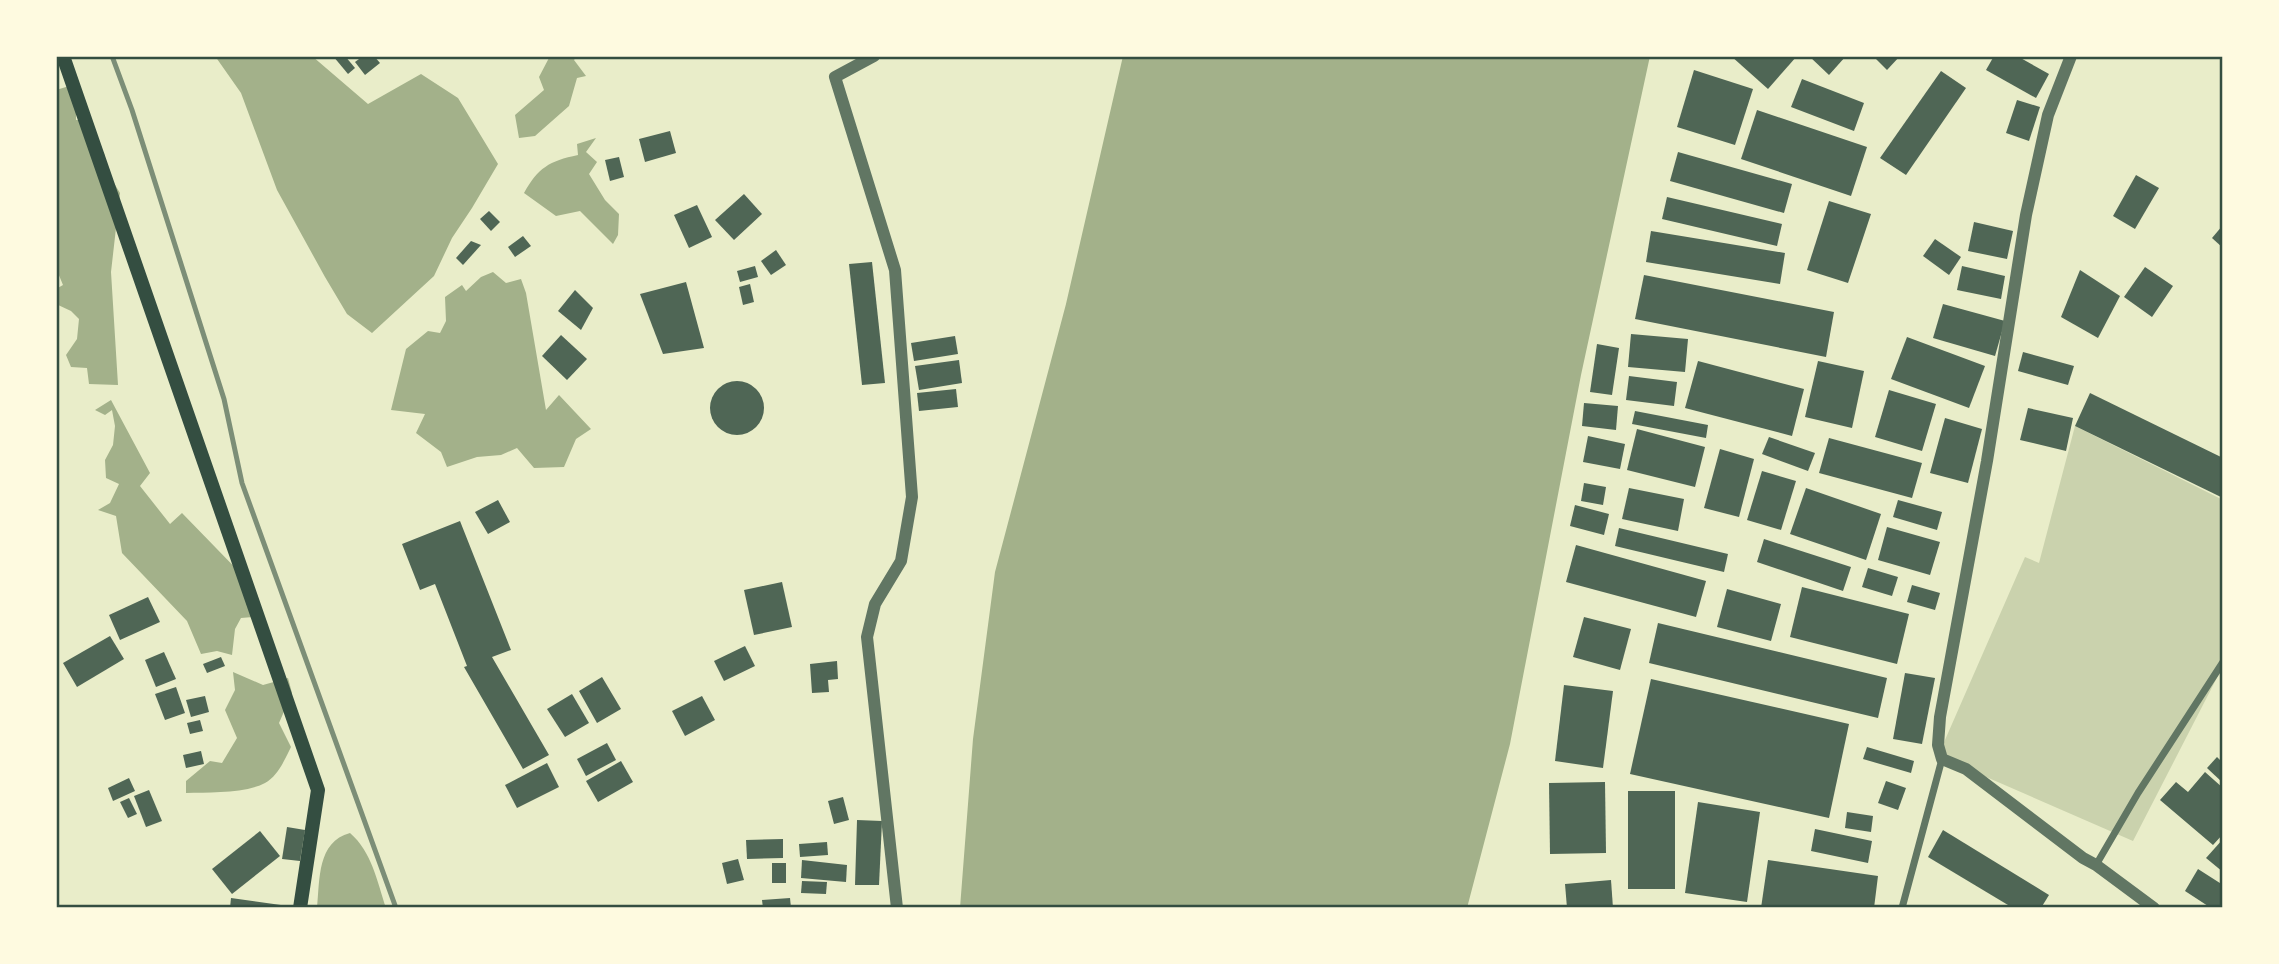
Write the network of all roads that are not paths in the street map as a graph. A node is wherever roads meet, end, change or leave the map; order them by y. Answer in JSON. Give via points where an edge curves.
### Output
{"nodes":[{"id":1,"x":63,"y":56,"type":"edge"},
{"id":2,"x":874,"y":56,"type":"edge"},
{"id":3,"x":2071,"y":56,"type":"edge"},
{"id":4,"x":2223,"y":662,"type":"edge"},
{"id":5,"x":1942,"y":759,"type":"junction"},
{"id":6,"x":2096,"y":865,"type":"junction"},
{"id":7,"x":300,"y":908,"type":"edge"},
{"id":8,"x":897,"y":908,"type":"edge"},
{"id":9,"x":1902,"y":908,"type":"edge"},
{"id":10,"x":2154,"y":908,"type":"edge"}],
"edges":[{"from":1,"to":7,"type":"main road","via":[[318,790]]},
{"from":2,"to":8,"type":"street","via":[[835,77],[895,270],[912,497],[901,561],[875,604],[867,637]]},
{"from":3,"to":5,"type":"street","via":[[2048,116],[2026,215],[1940,717]]},
{"from":4,"to":6,"type":"street"},
{"from":5,"to":6,"type":"street","via":[[1966,769]]},
{"from":5,"to":9,"type":"street"},
{"from":6,"to":10,"type":"street"}]}
